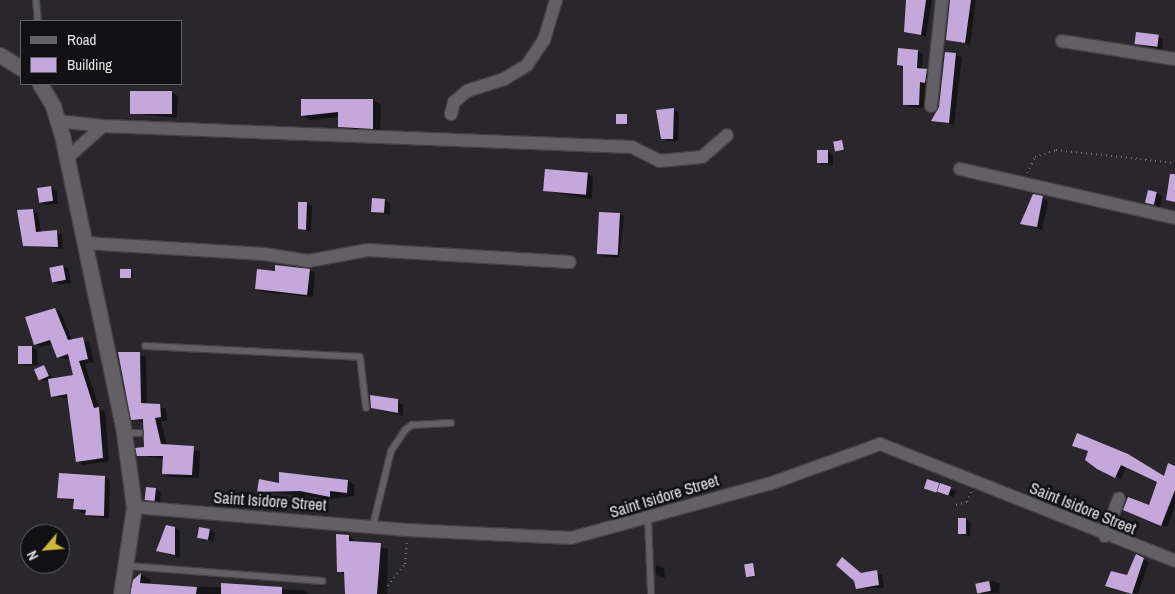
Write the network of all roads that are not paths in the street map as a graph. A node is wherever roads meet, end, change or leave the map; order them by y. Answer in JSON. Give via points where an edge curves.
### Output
{"nodes":[{"id":1,"x":36,"y":0,"type":"edge"},
{"id":2,"x":556,"y":0,"type":"edge"},
{"id":3,"x":942,"y":0,"type":"edge"},
{"id":4,"x":38,"y":20,"type":"edge"},
{"id":5,"x":1062,"y":42,"type":"dead end"},
{"id":6,"x":0,"y":55,"type":"edge"},
{"id":7,"x":1175,"y":59,"type":"edge"},
{"id":8,"x":20,"y":67,"type":"edge"},
{"id":9,"x":43,"y":85,"type":"edge"},
{"id":10,"x":931,"y":106,"type":"dead end"},
{"id":11,"x":450,"y":114,"type":"dead end"},
{"id":12,"x":58,"y":121,"type":"junction"},
{"id":13,"x":103,"y":126,"type":"junction"},
{"id":14,"x":727,"y":135,"type":"dead end"},
{"id":15,"x":67,"y":158,"type":"junction"},
{"id":16,"x":960,"y":169,"type":"dead end"},
{"id":17,"x":1175,"y":218,"type":"edge"},
{"id":18,"x":84,"y":243,"type":"junction"},
{"id":19,"x":570,"y":262,"type":"dead end"},
{"id":20,"x":144,"y":346,"type":"dead end"},
{"id":21,"x":366,"y":408,"type":"dead end"},
{"id":22,"x":451,"y":422,"type":"dead end"},
{"id":23,"x":124,"y":433,"type":"junction"},
{"id":24,"x":140,"y":433,"type":"dead end"},
{"id":25,"x":1119,"y":498,"type":"dead end"},
{"id":26,"x":134,"y":508,"type":"junction"},
{"id":27,"x":648,"y":518,"type":"junction"},
{"id":28,"x":374,"y":526,"type":"junction"},
{"id":29,"x":1105,"y":536,"type":"junction"},
{"id":30,"x":1175,"y":561,"type":"edge"},
{"id":31,"x":128,"y":566,"type":"junction"},
{"id":32,"x":322,"y":581,"type":"dead end"},
{"id":33,"x":120,"y":594,"type":"edge"},
{"id":34,"x":651,"y":594,"type":"edge"}],
"edges":[{"from":1,"to":4,"type":"lane"},
{"from":2,"to":11,"type":"street","via":[[544,40],[527,65],[504,79],[467,91],[454,102]]},
{"from":3,"to":10,"type":"street"},
{"from":5,"to":7,"type":"street"},
{"from":6,"to":8,"type":"street"},
{"from":9,"to":12,"type":"street"},
{"from":12,"to":13,"type":"street"},
{"from":12,"to":15,"type":"street"},
{"from":13,"to":14,"type":"street","via":[[632,147],[659,161],[702,157]]},
{"from":13,"to":15,"type":"street"},
{"from":15,"to":18,"type":"street"},
{"from":16,"to":17,"type":"street"},
{"from":18,"to":19,"type":"street","via":[[264,254],[308,261],[368,250]]},
{"from":18,"to":23,"type":"street"},
{"from":20,"to":21,"type":"lane","via":[[360,356]]},
{"from":22,"to":28,"type":"lane","via":[[412,425],[405,430],[391,451]]},
{"from":23,"to":24,"type":"lane"},
{"from":23,"to":26,"type":"street"},
{"from":25,"to":29,"type":"street"},
{"from":26,"to":28,"type":"street","name":"Saint Isidore Street"},
{"from":26,"to":31,"type":"street"},
{"from":27,"to":28,"type":"street","name":"Saint Isidore Street","via":[[571,538]]},
{"from":27,"to":29,"type":"street","name":"Saint Isidore Street","via":[[769,484],[873,444],[889,445]]},
{"from":27,"to":34,"type":"lane"},
{"from":29,"to":30,"type":"street","name":"Saint Isidore Street"},
{"from":31,"to":32,"type":"lane"},
{"from":31,"to":33,"type":"street"}]}
